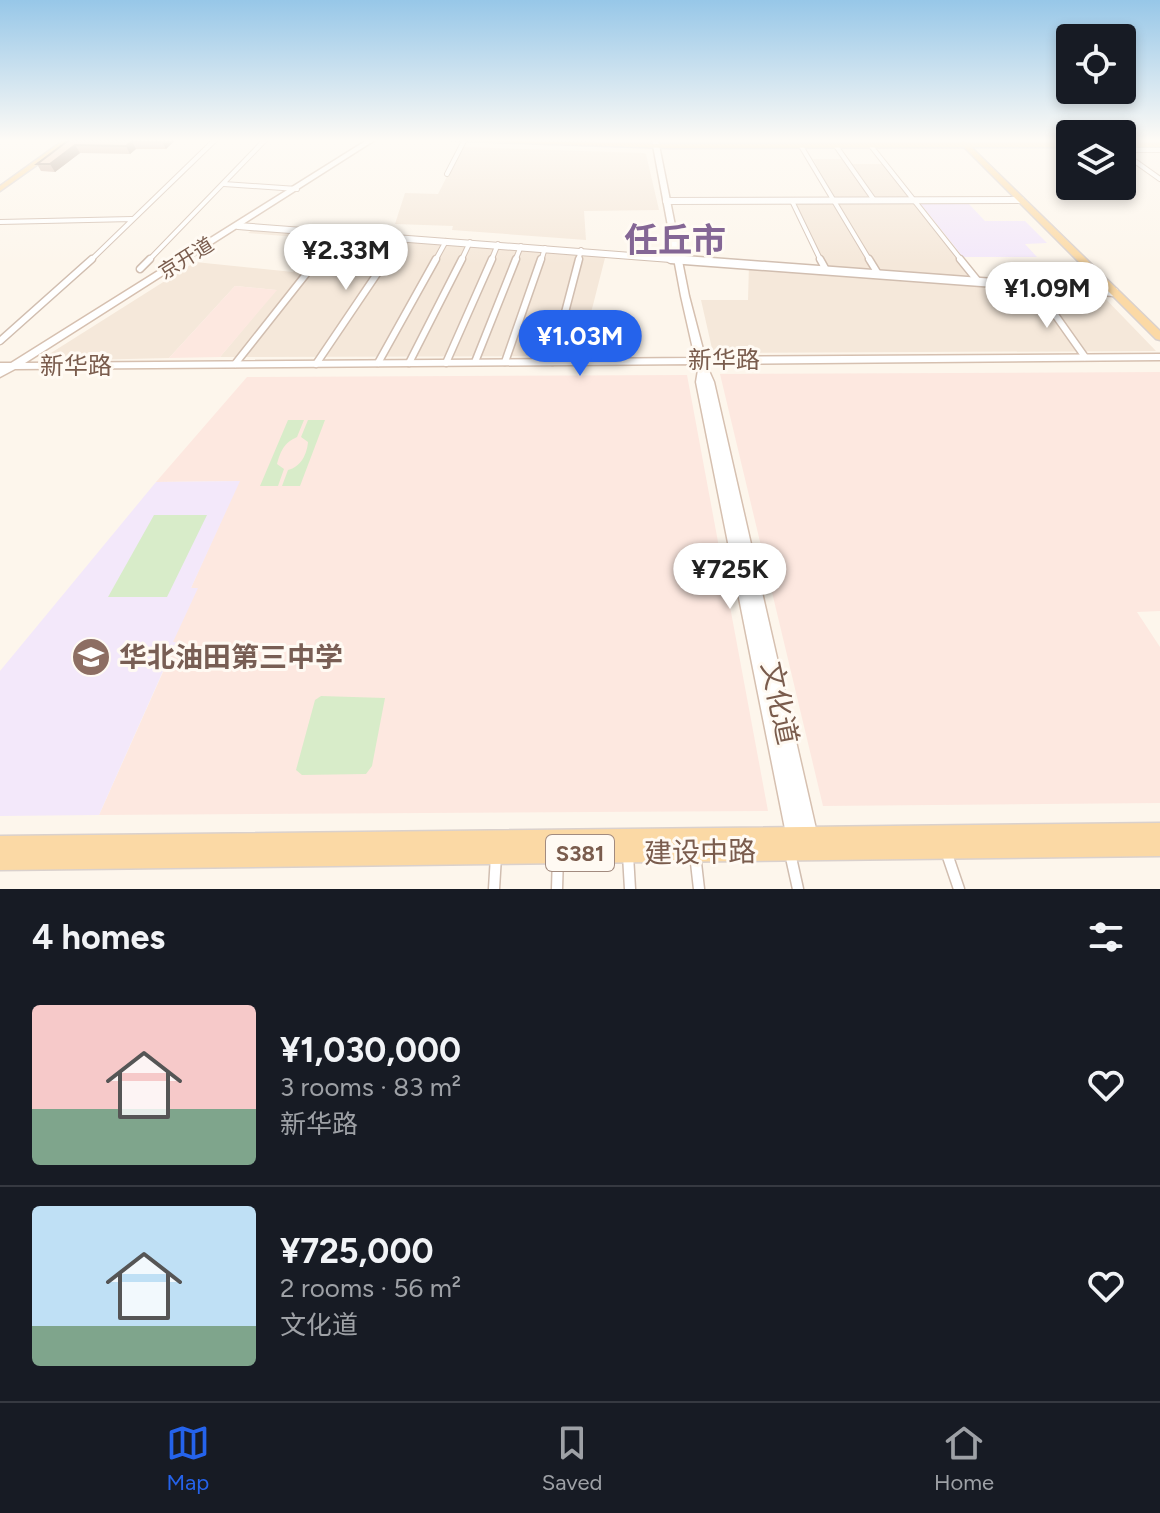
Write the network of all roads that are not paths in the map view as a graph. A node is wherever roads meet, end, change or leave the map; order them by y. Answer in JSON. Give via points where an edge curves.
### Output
{"nodes":[{"id":1,"x":171,"y":181,"type":"edge"},
{"id":2,"x":224,"y":181,"type":"edge"},
{"id":3,"x":308,"y":181,"type":"edge"},
{"id":4,"x":662,"y":181,"type":"edge"},
{"id":5,"x":822,"y":181,"type":"edge"},
{"id":6,"x":861,"y":181,"type":"edge"},
{"id":7,"x":899,"y":181,"type":"edge"},
{"id":8,"x":1003,"y":181,"type":"edge"},
{"id":9,"x":1006,"y":181,"type":"edge"},
{"id":10,"x":222,"y":184,"type":"junction"},
{"id":11,"x":297,"y":189,"type":"junction"},
{"id":12,"x":874,"y":200,"type":"junction"},
{"id":13,"x":914,"y":200,"type":"junction"},
{"id":14,"x":1021,"y":200,"type":"junction"},
{"id":15,"x":666,"y":201,"type":"junction"},
{"id":16,"x":792,"y":201,"type":"junction"},
{"id":17,"x":834,"y":201,"type":"junction"},
{"id":18,"x":132,"y":219,"type":"junction"},
{"id":19,"x":0,"y":222,"type":"edge"},
{"id":20,"x":238,"y":226,"type":"junction"},
{"id":21,"x":338,"y":233,"type":"junction"},
{"id":22,"x":401,"y":237,"type":"junction"},
{"id":23,"x":446,"y":241,"type":"junction"},
{"id":24,"x":470,"y":242,"type":"junction"},
{"id":25,"x":498,"y":244,"type":"junction"},
{"id":26,"x":521,"y":246,"type":"junction"},
{"id":27,"x":545,"y":248,"type":"junction"},
{"id":28,"x":581,"y":250,"type":"junction"},
{"id":29,"x":677,"y":257,"type":"junction"},
{"id":30,"x":825,"y":268,"type":"junction"},
{"id":31,"x":140,"y":269,"type":"dead end"},
{"id":32,"x":877,"y":272,"type":"junction"},
{"id":33,"x":977,"y":280,"type":"junction"},
{"id":34,"x":1034,"y":285,"type":"junction"},
{"id":35,"x":1114,"y":292,"type":"junction"},
{"id":36,"x":1160,"y":330,"type":"edge"},
{"id":37,"x":1160,"y":337,"type":"edge"},
{"id":38,"x":1,"y":340,"type":"edge"},
{"id":39,"x":1085,"y":357,"type":"junction"},
{"id":40,"x":1160,"y":357,"type":"edge"},
{"id":41,"x":475,"y":362,"type":"junction"},
{"id":42,"x":505,"y":362,"type":"junction"},
{"id":43,"x":552,"y":362,"type":"junction"},
{"id":44,"x":378,"y":363,"type":"junction"},
{"id":45,"x":409,"y":363,"type":"junction"},
{"id":46,"x":446,"y":363,"type":"junction"},
{"id":47,"x":235,"y":364,"type":"junction"},
{"id":48,"x":316,"y":364,"type":"junction"},
{"id":49,"x":702,"y":365,"type":"junction"},
{"id":50,"x":0,"y":366,"type":"edge"},
{"id":51,"x":13,"y":366,"type":"junction"},
{"id":52,"x":0,"y":374,"type":"edge"},
{"id":53,"x":1160,"y":832,"type":"edge"},
{"id":54,"x":801,"y":845,"type":"junction"},
{"id":55,"x":0,"y":846,"type":"edge"},
{"id":56,"x":1160,"y":846,"type":"edge"},
{"id":57,"x":945,"y":849,"type":"junction"},
{"id":58,"x":695,"y":852,"type":"junction"},
{"id":59,"x":558,"y":853,"type":"junction"},
{"id":60,"x":628,"y":853,"type":"junction"},
{"id":61,"x":497,"y":854,"type":"junction"},
{"id":62,"x":0,"y":860,"type":"edge"},
{"id":63,"x":494,"y":889,"type":"edge"},
{"id":64,"x":557,"y":889,"type":"edge"},
{"id":65,"x":630,"y":889,"type":"edge"},
{"id":66,"x":699,"y":889,"type":"edge"},
{"id":67,"x":798,"y":889,"type":"edge"},
{"id":68,"x":959,"y":889,"type":"edge"}],
"edges":[{"from":1,"to":18,"type":"street"},
{"from":2,"to":10,"type":"street"},
{"from":3,"to":11,"type":"main road","name":"京开道"},
{"from":4,"to":15,"type":"main road","name":"文化道"},
{"from":5,"to":17,"type":"street"},
{"from":6,"to":12,"type":"street"},
{"from":7,"to":13,"type":"street"},
{"from":8,"to":14,"type":"main road"},
{"from":9,"to":36,"type":"main road"},
{"from":10,"to":11,"type":"street"},
{"from":10,"to":31,"type":"street"},
{"from":11,"to":20,"type":"main road","name":"京开道"},
{"from":12,"to":13,"type":"street"},
{"from":12,"to":17,"type":"street"},
{"from":13,"to":14,"type":"street"},
{"from":13,"to":33,"type":"street"},
{"from":14,"to":35,"type":"main road"},
{"from":15,"to":16,"type":"street"},
{"from":15,"to":29,"type":"main road","name":"文化道"},
{"from":16,"to":17,"type":"street"},
{"from":16,"to":30,"type":"street"},
{"from":17,"to":32,"type":"street"},
{"from":18,"to":19,"type":"street"},
{"from":18,"to":38,"type":"street"},
{"from":20,"to":21,"type":"street"},
{"from":20,"to":51,"type":"main road","name":"京开道"},
{"from":21,"to":22,"type":"street"},
{"from":21,"to":47,"type":"street"},
{"from":22,"to":23,"type":"street"},
{"from":22,"to":48,"type":"street"},
{"from":23,"to":24,"type":"street"},
{"from":23,"to":44,"type":"street"},
{"from":24,"to":25,"type":"street"},
{"from":24,"to":45,"type":"street"},
{"from":25,"to":26,"type":"street"},
{"from":25,"to":46,"type":"street"},
{"from":26,"to":27,"type":"street"},
{"from":26,"to":41,"type":"street"},
{"from":27,"to":28,"type":"street"},
{"from":27,"to":42,"type":"street"},
{"from":28,"to":29,"type":"street"},
{"from":28,"to":43,"type":"street"},
{"from":29,"to":30,"type":"street"},
{"from":29,"to":49,"type":"main road","name":"文化道"},
{"from":30,"to":32,"type":"street"},
{"from":32,"to":33,"type":"street"},
{"from":33,"to":34,"type":"street"},
{"from":34,"to":35,"type":"street"},
{"from":34,"to":39,"type":"street"},
{"from":35,"to":37,"type":"main road"},
{"from":39,"to":40,"type":"main road","name":"新华路"},
{"from":39,"to":49,"type":"main road","name":"新华路"},
{"from":41,"to":42,"type":"main road","name":"新华路"},
{"from":41,"to":46,"type":"main road","name":"新华路"},
{"from":42,"to":43,"type":"main road","name":"新华路"},
{"from":43,"to":49,"type":"main road","name":"新华路"},
{"from":44,"to":45,"type":"main road","name":"新华路"},
{"from":44,"to":48,"type":"main road","name":"新华路"},
{"from":45,"to":46,"type":"main road","name":"新华路"},
{"from":47,"to":48,"type":"main road","name":"新华路"},
{"from":47,"to":51,"type":"main road","name":"新华路"},
{"from":49,"to":54,"type":"main road","name":"文化道","via":[[701,382]]},
{"from":50,"to":51,"type":"main road","name":"新华路"},
{"from":51,"to":52,"type":"main road","name":"京开道"},
{"from":53,"to":54,"type":"main road","name":"建设中路","number":"S381"},
{"from":54,"to":55,"type":"main road","name":"建设中路","number":"S381"},
{"from":54,"to":57,"type":"main road","name":"建设中路","number":"S381"},
{"from":54,"to":58,"type":"main road","name":"建设中路","number":"S381"},
{"from":54,"to":67,"type":"street"},
{"from":56,"to":57,"type":"main road","name":"建设中路","number":"S381"},
{"from":57,"to":68,"type":"street"},
{"from":58,"to":60,"type":"main road","name":"建设中路","number":"S381"},
{"from":58,"to":66,"type":"street"},
{"from":59,"to":60,"type":"main road","name":"建设中路","number":"S381"},
{"from":59,"to":61,"type":"main road","name":"建设中路","number":"S381"},
{"from":59,"to":64,"type":"street"},
{"from":60,"to":65,"type":"street"},
{"from":61,"to":62,"type":"main road","name":"建设中路","number":"S381"},
{"from":61,"to":63,"type":"street"}]}
